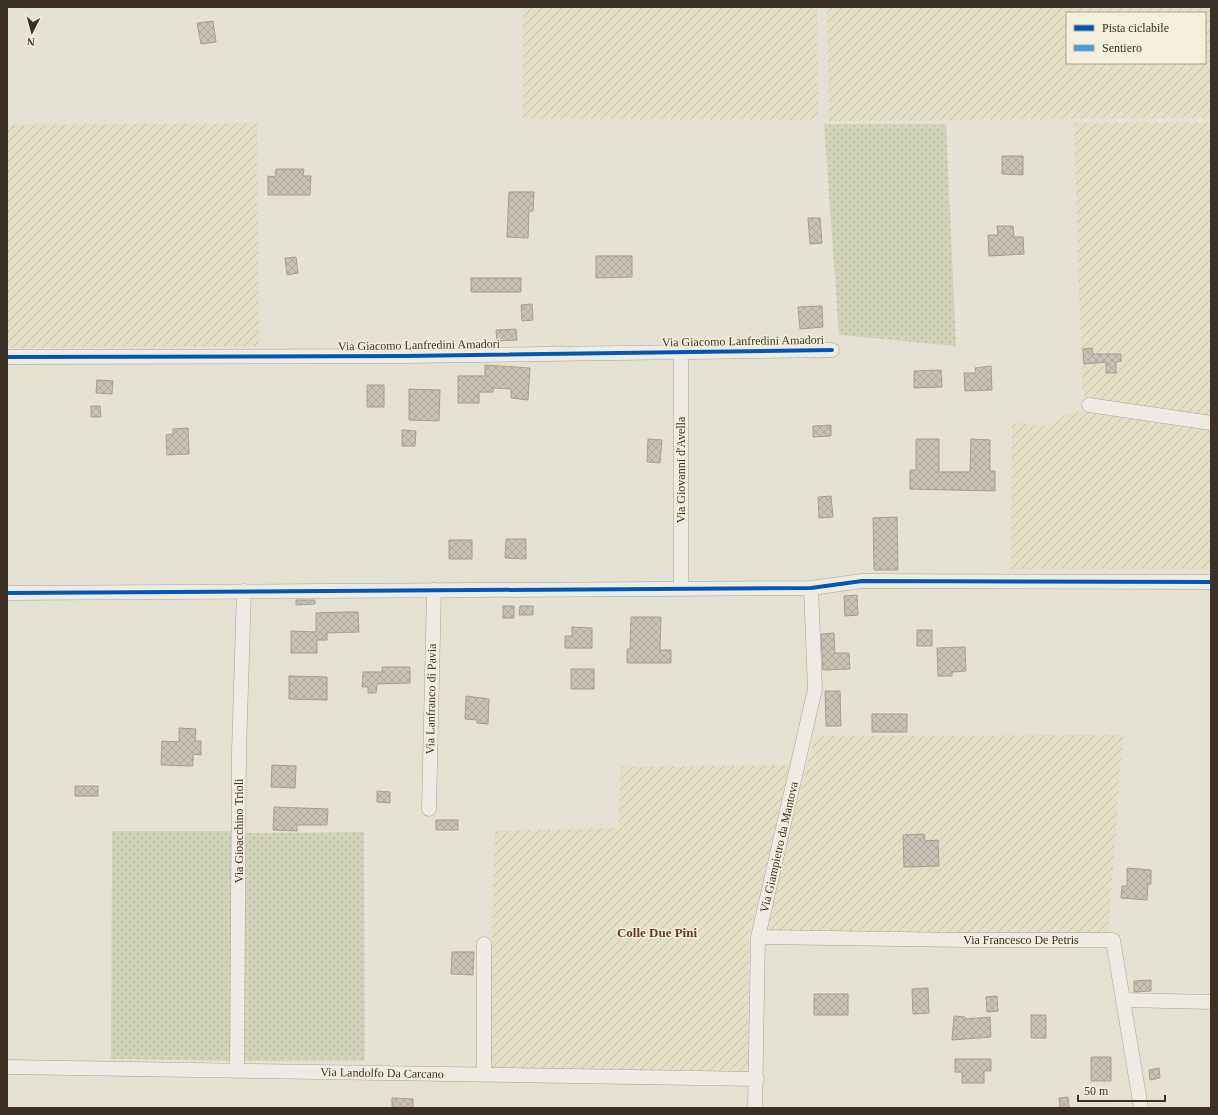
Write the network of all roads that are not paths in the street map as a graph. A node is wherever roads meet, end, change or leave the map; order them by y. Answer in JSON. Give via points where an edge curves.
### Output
{"nodes":[{"id":1,"x":832,"y":350,"type":"dead end"},
{"id":2,"x":681,"y":352,"type":"junction"},
{"id":3,"x":7,"y":357,"type":"edge"},
{"id":4,"x":1089,"y":404,"type":"dead end"},
{"id":5,"x":1211,"y":423,"type":"edge"},
{"id":6,"x":1211,"y":582,"type":"edge"},
{"id":7,"x":681,"y":588,"type":"junction"},
{"id":8,"x":811,"y":588,"type":"junction"},
{"id":9,"x":434,"y":590,"type":"junction"},
{"id":10,"x":244,"y":591,"type":"junction"},
{"id":11,"x":7,"y":592,"type":"edge"},
{"id":12,"x":429,"y":809,"type":"dead end"},
{"id":13,"x":758,"y":937,"type":"junction"},
{"id":14,"x":484,"y":944,"type":"dead end"},
{"id":15,"x":1123,"y":1000,"type":"junction"},
{"id":16,"x":1211,"y":1002,"type":"edge"},
{"id":17,"x":7,"y":1067,"type":"edge"},
{"id":18,"x":238,"y":1071,"type":"junction"},
{"id":19,"x":484,"y":1075,"type":"junction"},
{"id":20,"x":757,"y":1079,"type":"junction"},
{"id":21,"x":755,"y":1108,"type":"edge"},
{"id":22,"x":1141,"y":1108,"type":"edge"}],
"edges":[{"from":1,"to":2,"type":"street","name":"Via Giacomo Lanfredini Amadori"},
{"from":2,"to":3,"type":"street","name":"Via Giacomo Lanfredini Amadori"},
{"from":2,"to":7,"type":"street","name":"Via Giovanni d'Avella"},
{"from":4,"to":5,"type":"street"},
{"from":6,"to":8,"type":"street","via":[[862,581]]},
{"from":7,"to":8,"type":"street"},
{"from":7,"to":9,"type":"street"},
{"from":8,"to":13,"type":"street","name":"Via Giampietro da Mantova","via":[[816,679],[814,698]]},
{"from":9,"to":10,"type":"street"},
{"from":9,"to":12,"type":"street","name":"Via Lanfranco di Pavia"},
{"from":10,"to":11,"type":"street"},
{"from":10,"to":18,"type":"street","name":"Via Gioacchino Trioli","via":[[239,751]]},
{"from":13,"to":15,"type":"street","name":"Via Francesco De Petris","via":[[1113,940]]},
{"from":13,"to":20,"type":"street","name":"Via Giampietro da Mantova"},
{"from":14,"to":19,"type":"street"},
{"from":15,"to":16,"type":"street"},
{"from":15,"to":22,"type":"street","name":"Via Francesco De Petris"},
{"from":17,"to":18,"type":"street","name":"Via Landolfo Da Carcano"},
{"from":18,"to":19,"type":"street","name":"Via Landolfo Da Carcano"},
{"from":19,"to":20,"type":"street","name":"Via Landolfo Da Carcano"},
{"from":20,"to":21,"type":"street","name":"Via Giampietro da Mantova"}]}
